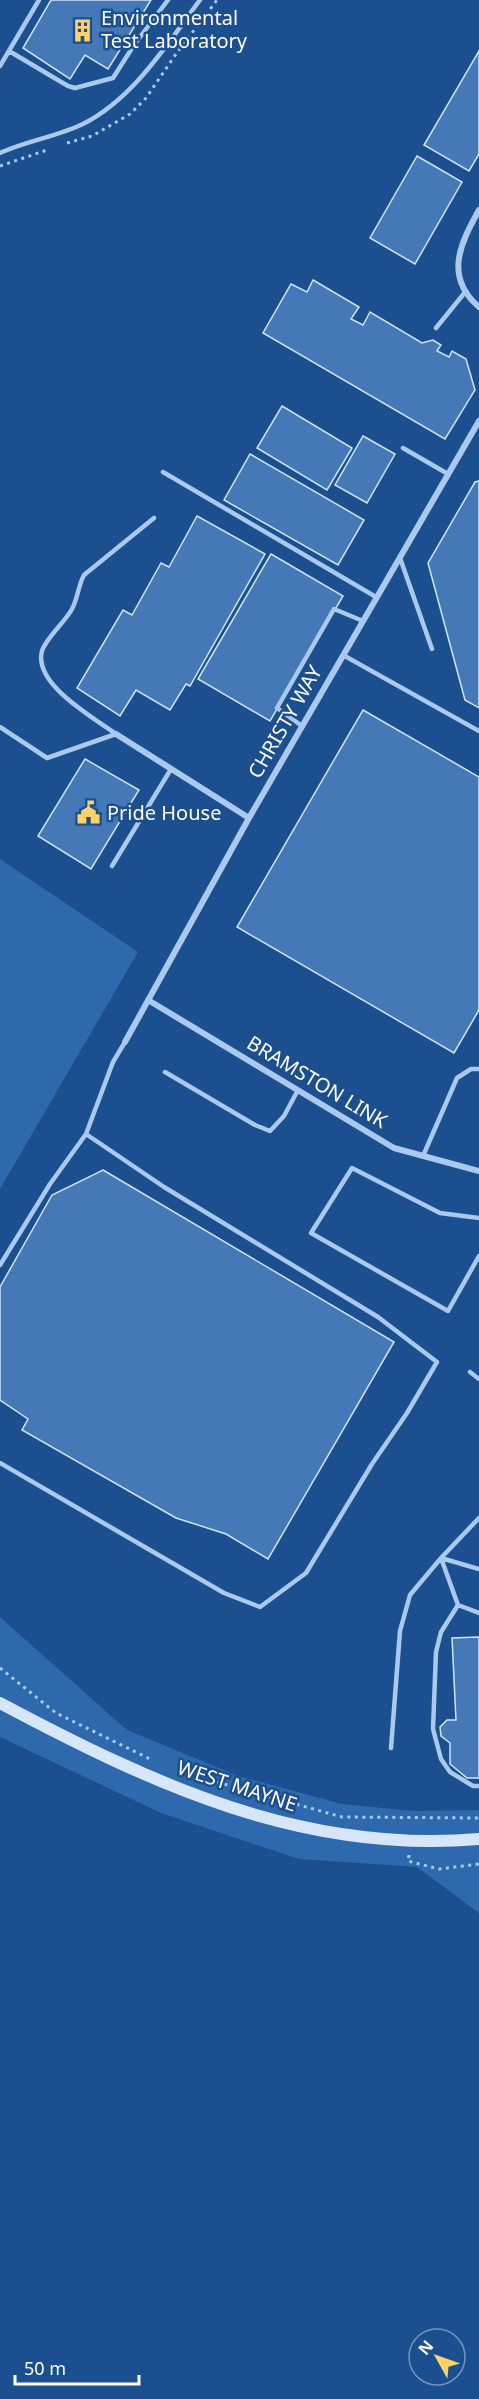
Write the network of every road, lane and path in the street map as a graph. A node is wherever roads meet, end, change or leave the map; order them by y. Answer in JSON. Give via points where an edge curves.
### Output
{"nodes":[{"id":1,"x":39,"y":0,"type":"edge"},
{"id":2,"x":168,"y":0,"type":"edge"},
{"id":3,"x":200,"y":0,"type":"edge"},
{"id":4,"x":9,"y":51,"type":"junction"},
{"id":5,"x":0,"y":66,"type":"edge"},
{"id":6,"x":0,"y":153,"type":"edge"},
{"id":7,"x":479,"y":210,"type":"edge"},
{"id":8,"x":466,"y":291,"type":"junction"},
{"id":9,"x":479,"y":307,"type":"edge"},
{"id":10,"x":436,"y":328,"type":"dead end"},
{"id":11,"x":479,"y":421,"type":"edge"},
{"id":12,"x":471,"y":434,"type":"junction"},
{"id":13,"x":479,"y":436,"type":"edge"},
{"id":14,"x":403,"y":448,"type":"dead end"},
{"id":15,"x":163,"y":472,"type":"dead end"},
{"id":16,"x":448,"y":474,"type":"junction"},
{"id":17,"x":154,"y":518,"type":"dead end"},
{"id":18,"x":400,"y":558,"type":"junction"},
{"id":19,"x":376,"y":597,"type":"junction"},
{"id":20,"x":363,"y":621,"type":"junction"},
{"id":21,"x":432,"y":649,"type":"dead end"},
{"id":22,"x":343,"y":655,"type":"junction"},
{"id":23,"x":302,"y":726,"type":"junction"},
{"id":24,"x":0,"y":727,"type":"edge"},
{"id":25,"x":479,"y":731,"type":"edge"},
{"id":26,"x":116,"y":734,"type":"junction"},
{"id":27,"x":171,"y":769,"type":"junction"},
{"id":28,"x":249,"y":818,"type":"junction"},
{"id":29,"x":112,"y":866,"type":"dead end"},
{"id":30,"x":148,"y":1000,"type":"junction"},
{"id":31,"x":125,"y":1042,"type":"joint"},
{"id":32,"x":479,"y":1069,"type":"edge"},
{"id":33,"x":165,"y":1072,"type":"dead end"},
{"id":34,"x":298,"y":1090,"type":"junction"},
{"id":35,"x":86,"y":1134,"type":"junction"},
{"id":36,"x":423,"y":1156,"type":"junction"},
{"id":37,"x":479,"y":1171,"type":"edge"},
{"id":38,"x":479,"y":1218,"type":"edge"},
{"id":39,"x":479,"y":1256,"type":"edge"},
{"id":40,"x":0,"y":1265,"type":"edge"},
{"id":41,"x":470,"y":1372,"type":"dead end"},
{"id":42,"x":479,"y":1379,"type":"edge"},
{"id":43,"x":0,"y":1463,"type":"edge"},
{"id":44,"x":479,"y":1518,"type":"edge"},
{"id":45,"x":441,"y":1557,"type":"junction"},
{"id":46,"x":479,"y":1569,"type":"edge"},
{"id":47,"x":458,"y":1605,"type":"junction"},
{"id":48,"x":479,"y":1613,"type":"edge"},
{"id":49,"x":0,"y":1668,"type":"edge"},
{"id":50,"x":0,"y":1703,"type":"edge"},
{"id":51,"x":391,"y":1748,"type":"dead end"},
{"id":52,"x":151,"y":1759,"type":"dead end"},
{"id":53,"x":172,"y":1770,"type":"dead end"},
{"id":54,"x":479,"y":1786,"type":"edge"},
{"id":55,"x":479,"y":1818,"type":"edge"},
{"id":56,"x":479,"y":1839,"type":"edge"},
{"id":57,"x":410,"y":1841,"type":"junction"},
{"id":58,"x":479,"y":1864,"type":"edge"}],
"edges":[{"from":1,"to":4,"type":"lane"},
{"from":2,"to":4,"type":"lane","via":[[113,78],[75,88]]},
{"from":3,"to":6,"type":"lane","via":[[149,68],[105,110],[83,124]]},
{"from":4,"to":5,"type":"lane"},
{"from":7,"to":8,"type":"street","via":[[459,253],[459,272]]},
{"from":8,"to":9,"type":"street"},
{"from":8,"to":10,"type":"lane"},
{"from":11,"to":12,"type":"street","name":"CHRISTY WAY"},
{"from":12,"to":13,"type":"lane"},
{"from":12,"to":16,"type":"street","name":"CHRISTY WAY"},
{"from":14,"to":16,"type":"lane"},
{"from":15,"to":19,"type":"lane"},
{"from":16,"to":18,"type":"street","name":"CHRISTY WAY"},
{"from":17,"to":26,"type":"lane","via":[[84,575],[71,611],[42,649],[44,672],[52,687]]},
{"from":18,"to":19,"type":"street","name":"CHRISTY WAY"},
{"from":18,"to":21,"type":"lane"},
{"from":19,"to":20,"type":"street","name":"CHRISTY WAY"},
{"from":20,"to":22,"type":"street","name":"CHRISTY WAY"},
{"from":20,"to":23,"type":"lane","via":[[334,609],[277,708]]},
{"from":22,"to":23,"type":"street","name":"CHRISTY WAY"},
{"from":22,"to":25,"type":"lane"},
{"from":23,"to":28,"type":"street","name":"CHRISTY WAY"},
{"from":24,"to":26,"type":"lane","via":[[47,758]]},
{"from":26,"to":27,"type":"street"},
{"from":27,"to":28,"type":"street"},
{"from":27,"to":29,"type":"lane"},
{"from":28,"to":30,"type":"street","name":"CHRISTY WAY"},
{"from":30,"to":31,"type":"street","name":"CHRISTY WAY"},
{"from":30,"to":34,"type":"street","name":"BRAMSTON LINK"},
{"from":31,"to":35,"type":"lane","via":[[113,1062]]},
{"from":32,"to":36,"type":"lane","via":[[471,1069],[457,1078]]},
{"from":33,"to":34,"type":"lane","via":[[270,1131],[284,1116]]},
{"from":34,"to":36,"type":"street","name":"BRAMSTON LINK","via":[[394,1148]]},
{"from":35,"to":40,"type":"lane"},
{"from":35,"to":43,"type":"lane","via":[[164,1187],[378,1317],[437,1362],[306,1573],[260,1607],[224,1593]]},
{"from":36,"to":37,"type":"street","name":"BRAMSTON LINK"},
{"from":38,"to":39,"type":"lane","via":[[440,1213],[352,1167],[311,1233],[448,1311]]},
{"from":41,"to":42,"type":"lane"},
{"from":44,"to":45,"type":"lane"},
{"from":45,"to":46,"type":"lane"},
{"from":45,"to":47,"type":"lane"},
{"from":45,"to":51,"type":"lane","via":[[410,1595],[400,1631]]},
{"from":47,"to":48,"type":"lane"},
{"from":47,"to":54,"type":"lane","via":[[441,1632],[436,1652],[433,1729],[441,1759],[450,1772]]},
{"from":49,"to":52,"type":"path","via":[[56,1713]]},
{"from":50,"to":57,"type":"main road","name":"WEST MAYNE","via":[[158,1781],[224,1805],[278,1823],[364,1838]]},
{"from":53,"to":55,"type":"path","via":[[342,1817]]},
{"from":56,"to":57,"type":"main road","name":"WEST MAYNE"},
{"from":57,"to":58,"type":"path","via":[[408,1861],[439,1869]]}]}
